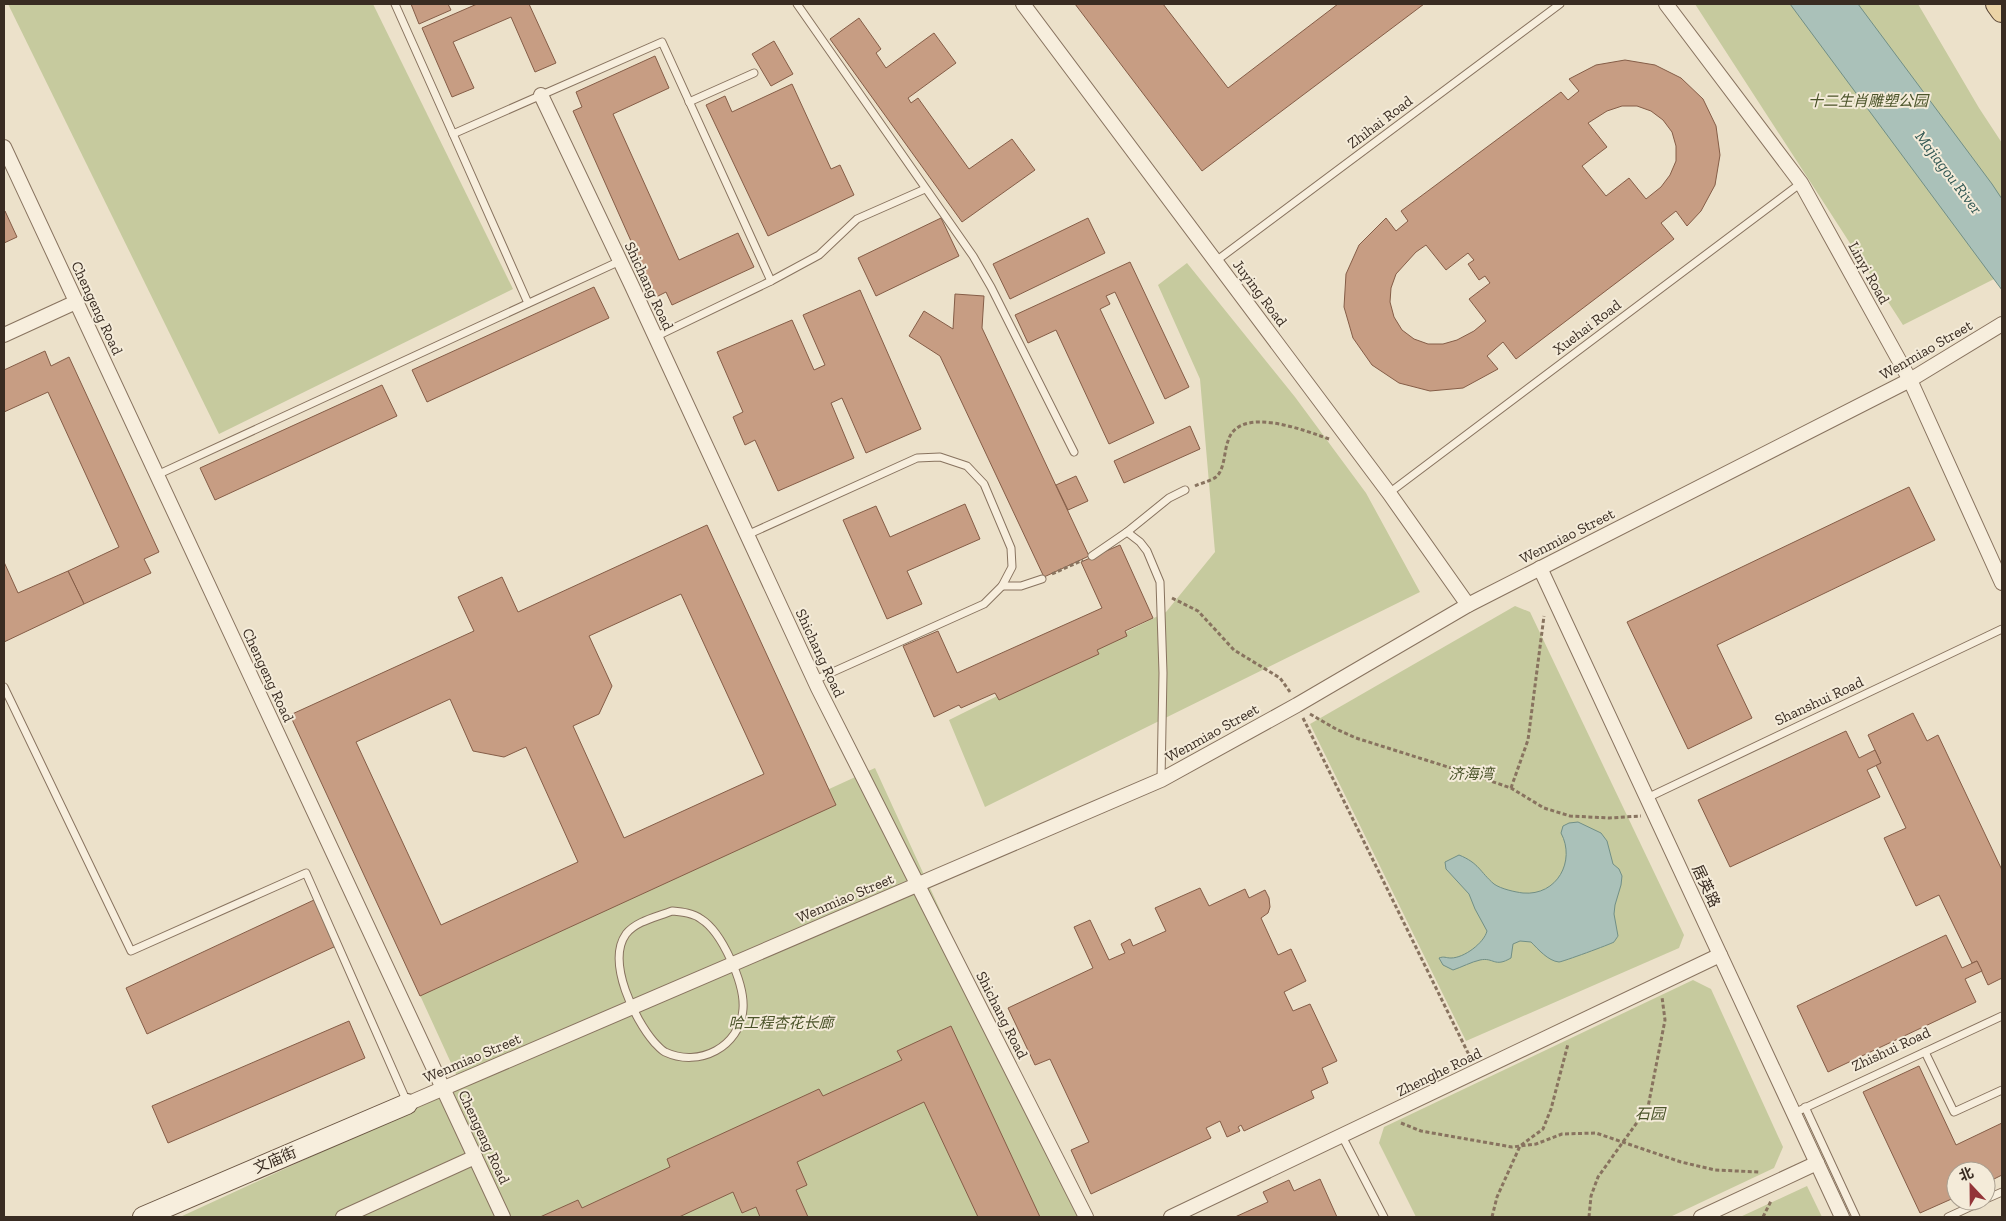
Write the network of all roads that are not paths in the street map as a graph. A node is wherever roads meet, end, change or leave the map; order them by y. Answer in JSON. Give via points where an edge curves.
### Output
{"nodes":[{"id":1,"x":395,"y":4,"type":"edge"},
{"id":2,"x":797,"y":4,"type":"edge"},
{"id":3,"x":1023,"y":4,"type":"edge"},
{"id":4,"x":1560,"y":4,"type":"edge"},
{"id":5,"x":1666,"y":4,"type":"edge"},
{"id":6,"x":1997,"y":4,"type":"edge"},
{"id":7,"x":2002,"y":11,"type":"edge"},
{"id":8,"x":754,"y":73,"type":"dead end"},
{"id":9,"x":541,"y":95,"type":"junction"},
{"id":10,"x":689,"y":102,"type":"junction"},
{"id":11,"x":453,"y":134,"type":"junction"},
{"id":12,"x":4,"y":147,"type":"edge"},
{"id":13,"x":1801,"y":183,"type":"junction"},
{"id":14,"x":926,"y":189,"type":"junction"},
{"id":15,"x":620,"y":261,"type":"junction"},
{"id":16,"x":1216,"y":261,"type":"junction"},
{"id":17,"x":771,"y":281,"type":"junction"},
{"id":18,"x":76,"y":302,"type":"junction"},
{"id":19,"x":528,"y":303,"type":"junction"},
{"id":20,"x":2002,"y":325,"type":"edge"},
{"id":21,"x":4,"y":335,"type":"edge"},
{"id":22,"x":655,"y":337,"type":"junction"},
{"id":23,"x":1910,"y":380,"type":"junction"},
{"id":24,"x":1074,"y":452,"type":"dead end"},
{"id":25,"x":157,"y":475,"type":"junction"},
{"id":26,"x":1185,"y":490,"type":"road end"},
{"id":27,"x":1389,"y":493,"type":"junction"},
{"id":28,"x":1127,"y":532,"type":"junction"},
{"id":29,"x":747,"y":535,"type":"junction"},
{"id":30,"x":1092,"y":556,"type":"road end"},
{"id":31,"x":1540,"y":568,"type":"junction"},
{"id":32,"x":1042,"y":579,"type":"road end"},
{"id":33,"x":2002,"y":583,"type":"edge"},
{"id":34,"x":1002,"y":586,"type":"junction"},
{"id":35,"x":1468,"y":605,"type":"junction"},
{"id":36,"x":2002,"y":629,"type":"edge"},
{"id":37,"x":815,"y":680,"type":"junction"},
{"id":38,"x":4,"y":687,"type":"edge"},
{"id":39,"x":1161,"y":780,"type":"junction"},
{"id":40,"x":1647,"y":798,"type":"junction"},
{"id":41,"x":918,"y":884,"type":"junction"},
{"id":42,"x":1720,"y":955,"type":"junction"},
{"id":43,"x":732,"y":964,"type":"junction"},
{"id":44,"x":633,"y":1007,"type":"junction"},
{"id":45,"x":2002,"y":1016,"type":"edge"},
{"id":46,"x":1925,"y":1052,"type":"junction"},
{"id":47,"x":443,"y":1088,"type":"junction"},
{"id":48,"x":2002,"y":1090,"type":"edge"},
{"id":49,"x":407,"y":1104,"type":"junction"},
{"id":50,"x":1799,"y":1110,"type":"junction"},
{"id":51,"x":1342,"y":1136,"type":"junction"},
{"id":52,"x":475,"y":1157,"type":"junction"},
{"id":53,"x":1817,"y":1164,"type":"junction"},
{"id":54,"x":1961,"y":1211,"type":"edge"},
{"id":55,"x":144,"y":1217,"type":"edge"},
{"id":56,"x":343,"y":1217,"type":"edge"},
{"id":57,"x":503,"y":1217,"type":"edge"},
{"id":58,"x":1086,"y":1217,"type":"edge"},
{"id":59,"x":1171,"y":1217,"type":"edge"},
{"id":60,"x":1384,"y":1217,"type":"edge"},
{"id":61,"x":1701,"y":1217,"type":"edge"},
{"id":62,"x":1842,"y":1217,"type":"edge"},
{"id":63,"x":1856,"y":1217,"type":"edge"},
{"id":64,"x":1948,"y":1217,"type":"edge"}],
"edges":[{"from":1,"to":11,"type":"lane"},
{"from":2,"to":14,"type":"lane"},
{"from":3,"to":16,"type":"street","name":"Juying Road"},
{"from":4,"to":16,"type":"lane","name":"Zhihai Road"},
{"from":5,"to":13,"type":"street","name":"Linyi Road"},
{"from":6,"to":7,"type":"main road"},
{"from":8,"to":10,"type":"lane"},
{"from":9,"to":10,"type":"lane","via":[[662,42]]},
{"from":9,"to":11,"type":"lane"},
{"from":9,"to":15,"type":"street","name":"Shichang Road"},
{"from":10,"to":17,"type":"lane"},
{"from":11,"to":19,"type":"lane"},
{"from":12,"to":18,"type":"street","name":"Chengeng Road"},
{"from":13,"to":23,"type":"street","name":"Linyi Road"},
{"from":13,"to":27,"type":"lane","name":"Xuehai Road"},
{"from":14,"to":17,"type":"lane","via":[[856,219],[819,255]]},
{"from":14,"to":24,"type":"lane","via":[[973,256]]},
{"from":15,"to":19,"type":"lane"},
{"from":15,"to":22,"type":"street","name":"Shichang Road"},
{"from":16,"to":27,"type":"street","name":"Juying Road"},
{"from":17,"to":22,"type":"lane"},
{"from":18,"to":21,"type":"street"},
{"from":18,"to":25,"type":"street","name":"Chengeng Road"},
{"from":19,"to":25,"type":"lane"},
{"from":20,"to":23,"type":"street","name":"Wenmiao Street"},
{"from":22,"to":29,"type":"street","name":"Shichang Road"},
{"from":23,"to":31,"type":"street","name":"Wenmiao Street"},
{"from":23,"to":33,"type":"street","name":"Linyi Road"},
{"from":25,"to":47,"type":"street","name":"Chengeng Road"},
{"from":26,"to":28,"type":"lane","via":[[1169,498]]},
{"from":27,"to":35,"type":"street","name":"Juying Road"},
{"from":28,"to":30,"type":"lane"},
{"from":28,"to":39,"type":"lane","via":[[1147,551],[1160,582],[1162,596]]},
{"from":29,"to":34,"type":"lane","via":[[917,458],[940,457],[967,466],[984,484],[1011,548],[1012,567]]},
{"from":29,"to":37,"type":"street","name":"Shichang Road"},
{"from":31,"to":35,"type":"street","name":"Wenmiao Street"},
{"from":31,"to":40,"type":"street","name":"居英路"},
{"from":32,"to":34,"type":"lane","via":[[1021,586]]},
{"from":34,"to":37,"type":"lane","via":[[984,604]]},
{"from":35,"to":39,"type":"street","name":"Wenmiao Street"},
{"from":36,"to":40,"type":"lane","name":"Shanshui Road"},
{"from":37,"to":41,"type":"street","name":"Shichang Road"},
{"from":38,"to":49,"type":"lane","via":[[131,951],[306,873]]},
{"from":39,"to":41,"type":"street","name":"Wenmiao Street"},
{"from":40,"to":42,"type":"street","name":"居英路"},
{"from":41,"to":43,"type":"street","name":"Wenmiao Street"},
{"from":41,"to":58,"type":"street","name":"Shichang Road"},
{"from":42,"to":50,"type":"street","name":"居英路"},
{"from":42,"to":51,"type":"street","name":"Zhenghe Road"},
{"from":43,"to":44,"type":"street","name":"Wenmiao Street"},
{"from":43,"to":44,"type":"lane","via":[[742,989],[743,1009],[738,1029],[729,1042],[715,1052],[696,1058],[663,1052],[643,1030]]},
{"from":43,"to":44,"type":"lane","via":[[712,928],[700,918],[672,911],[638,924],[626,934],[619,950],[625,988]]},
{"from":44,"to":47,"type":"street","name":"Wenmiao Street"},
{"from":45,"to":46,"type":"lane","name":"Zhishui Road"},
{"from":46,"to":48,"type":"lane","via":[[1954,1112]]},
{"from":46,"to":50,"type":"lane","name":"Zhishui Road"},
{"from":47,"to":49,"type":"street","name":"Wenmiao Street"},
{"from":47,"to":52,"type":"street","name":"Chengeng Road"},
{"from":49,"to":55,"type":"main road","name":"文庙街"},
{"from":50,"to":53,"type":"street","name":"居英路"},
{"from":50,"to":63,"type":"lane"},
{"from":51,"to":59,"type":"street","name":"Zhenghe Road"},
{"from":51,"to":60,"type":"lane"},
{"from":52,"to":56,"type":"street"},
{"from":52,"to":57,"type":"street","name":"Chengeng Road"},
{"from":53,"to":61,"type":"street"},
{"from":53,"to":62,"type":"street","name":"居英路"},
{"from":54,"to":64,"type":"lane"}]}
